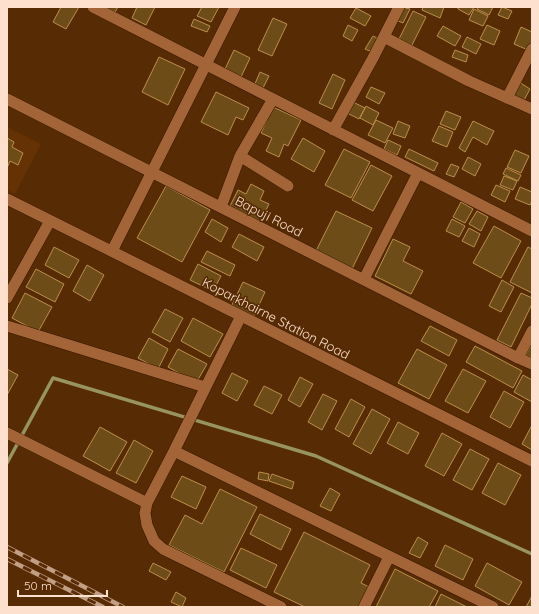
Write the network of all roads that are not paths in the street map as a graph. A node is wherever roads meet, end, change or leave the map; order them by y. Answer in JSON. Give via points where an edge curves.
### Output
{"nodes":[{"id":1,"x":95,"y":7,"type":"edge"},
{"id":2,"x":235,"y":7,"type":"edge"},
{"id":3,"x":399,"y":7,"type":"edge"},
{"id":4,"x":384,"y":37,"type":"junction"},
{"id":5,"x":532,"y":49,"type":"edge"},
{"id":6,"x":206,"y":66,"type":"junction"},
{"id":7,"x":507,"y":98,"type":"junction"},
{"id":8,"x":7,"y":99,"type":"edge"},
{"id":9,"x":273,"y":99,"type":"junction"},
{"id":10,"x":532,"y":109,"type":"edge"},
{"id":11,"x":333,"y":130,"type":"junction"},
{"id":12,"x":240,"y":156,"type":"junction"},
{"id":13,"x":152,"y":172,"type":"junction"},
{"id":14,"x":418,"y":173,"type":"junction"},
{"id":15,"x":288,"y":186,"type":"dead end"},
{"id":16,"x":7,"y":199,"type":"edge"},
{"id":17,"x":221,"y":207,"type":"junction"},
{"id":18,"x":50,"y":221,"type":"junction"},
{"id":19,"x":532,"y":231,"type":"edge"},
{"id":20,"x":112,"y":251,"type":"junction"},
{"id":21,"x":364,"y":279,"type":"junction"},
{"id":22,"x":7,"y":298,"type":"edge"},
{"id":23,"x":241,"y":316,"type":"junction"},
{"id":24,"x":7,"y":326,"type":"edge"},
{"id":25,"x":532,"y":331,"type":"edge"},
{"id":26,"x":518,"y":358,"type":"junction"},
{"id":27,"x":532,"y":364,"type":"edge"},
{"id":28,"x":206,"y":387,"type":"junction"},
{"id":29,"x":7,"y":433,"type":"edge"},
{"id":30,"x":174,"y":451,"type":"junction"},
{"id":31,"x":532,"y":461,"type":"edge"},
{"id":32,"x":147,"y":503,"type":"junction"},
{"id":33,"x":389,"y":557,"type":"junction"},
{"id":34,"x":281,"y":607,"type":"edge"},
{"id":35,"x":364,"y":607,"type":"edge"},
{"id":36,"x":493,"y":607,"type":"edge"}],
"edges":[{"from":1,"to":6,"type":"street"},
{"from":2,"to":6,"type":"street"},
{"from":3,"to":4,"type":"street"},
{"from":4,"to":7,"type":"street"},
{"from":4,"to":11,"type":"street"},
{"from":5,"to":7,"type":"street"},
{"from":6,"to":9,"type":"street"},
{"from":6,"to":13,"type":"street"},
{"from":7,"to":10,"type":"street"},
{"from":8,"to":13,"type":"street","name":"Bapuji Road"},
{"from":9,"to":11,"type":"street"},
{"from":9,"to":12,"type":"street"},
{"from":11,"to":14,"type":"street"},
{"from":12,"to":15,"type":"street"},
{"from":12,"to":17,"type":"street"},
{"from":13,"to":17,"type":"street","name":"Bapuji Road"},
{"from":13,"to":20,"type":"street"},
{"from":14,"to":19,"type":"street"},
{"from":14,"to":21,"type":"street"},
{"from":16,"to":18,"type":"street","name":"Koparkhairne Station Road"},
{"from":17,"to":21,"type":"street","name":"Bapuji Road"},
{"from":18,"to":20,"type":"street","name":"Koparkhairne Station Road"},
{"from":18,"to":22,"type":"street"},
{"from":20,"to":23,"type":"street","name":"Koparkhairne Station Road"},
{"from":21,"to":26,"type":"street","name":"Bapuji Road"},
{"from":23,"to":28,"type":"street"},
{"from":23,"to":31,"type":"street","name":"Koparkhairne Station Road"},
{"from":24,"to":28,"type":"street"},
{"from":25,"to":26,"type":"street"},
{"from":26,"to":27,"type":"street","name":"Bapuji Road"},
{"from":28,"to":30,"type":"street"},
{"from":29,"to":32,"type":"street"},
{"from":30,"to":32,"type":"street"},
{"from":30,"to":33,"type":"street"},
{"from":32,"to":34,"type":"street","via":[[147,525],[154,541],[163,549]]},
{"from":33,"to":35,"type":"street"},
{"from":33,"to":36,"type":"street"}]}
